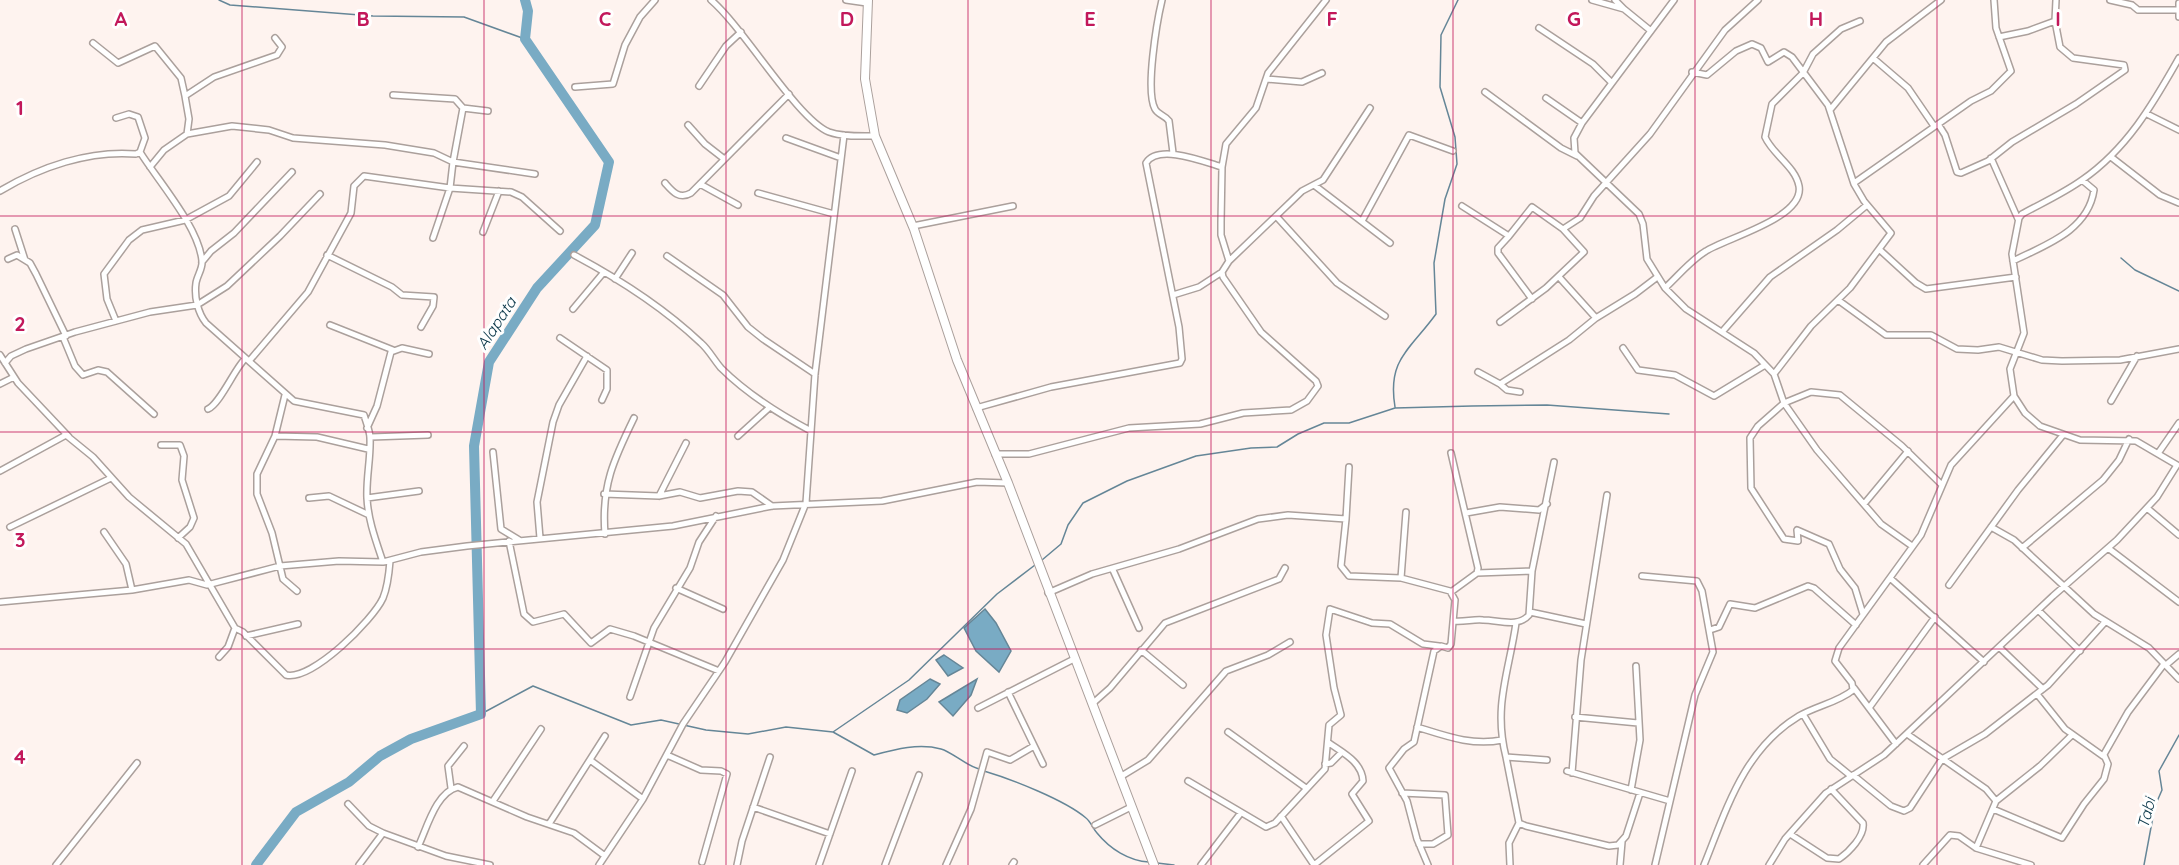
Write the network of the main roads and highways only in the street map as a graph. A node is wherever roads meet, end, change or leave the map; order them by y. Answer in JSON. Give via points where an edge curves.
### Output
{"nodes":[{"id":1,"x":867,"y":2,"type":"edge"},
{"id":2,"x":1154,"y":865,"type":"edge"}],
"edges":[{"from":1,"to":2,"type":"main road","via":[[864,79],[875,136],[913,226],[947,333]]}]}
